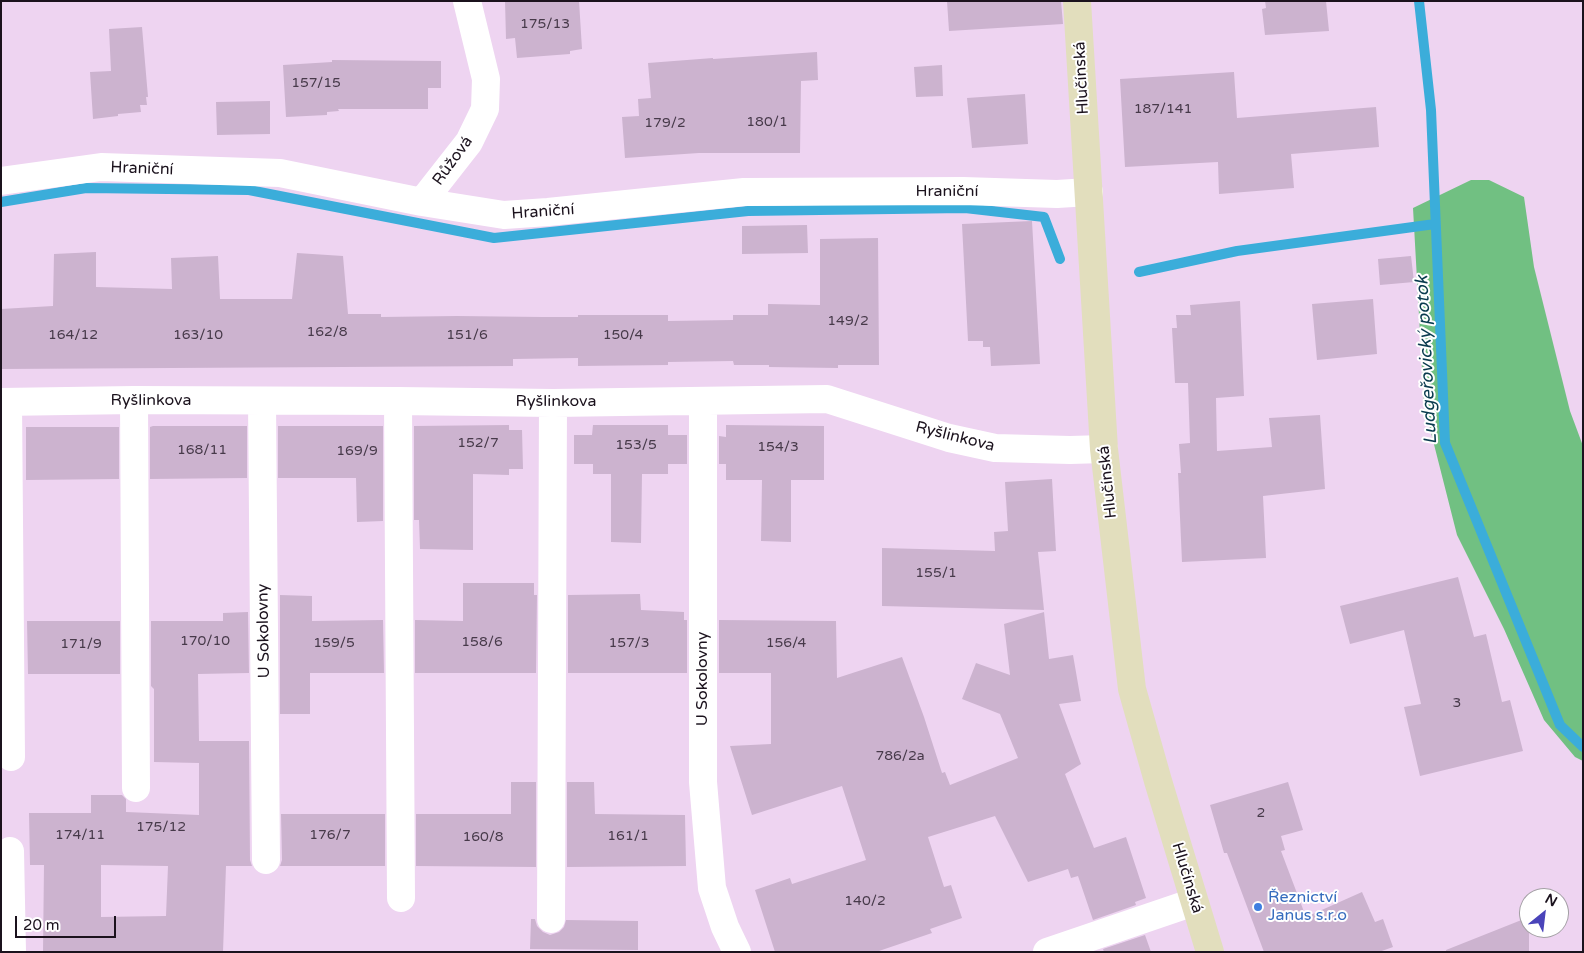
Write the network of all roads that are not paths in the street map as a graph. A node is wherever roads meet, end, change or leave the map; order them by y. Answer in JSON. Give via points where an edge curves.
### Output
{"nodes":[{"id":1,"x":467,"y":1,"type":"edge"},
{"id":2,"x":1077,"y":1,"type":"edge"},
{"id":3,"x":1,"y":181,"type":"edge"},
{"id":4,"x":1088,"y":192,"type":"junction"},
{"id":5,"x":422,"y":202,"type":"junction"},
{"id":6,"x":134,"y":400,"type":"junction"},
{"id":7,"x":398,"y":401,"type":"junction"},
{"id":8,"x":5,"y":402,"type":"edge"},
{"id":9,"x":262,"y":402,"type":"junction"},
{"id":10,"x":703,"y":402,"type":"junction"},
{"id":11,"x":553,"y":403,"type":"junction"},
{"id":12,"x":1104,"y":449,"type":"junction"},
{"id":13,"x":11,"y":757,"type":"dead end"},
{"id":14,"x":136,"y":788,"type":"dead end"},
{"id":15,"x":10,"y":851,"type":"dead end"},
{"id":16,"x":266,"y":860,"type":"dead end"},
{"id":17,"x":401,"y":898,"type":"dead end"},
{"id":18,"x":1194,"y":902,"type":"junction"},
{"id":19,"x":551,"y":919,"type":"dead end"},
{"id":20,"x":12,"y":952,"type":"edge"},
{"id":21,"x":737,"y":952,"type":"edge"},
{"id":22,"x":1046,"y":952,"type":"edge"},
{"id":23,"x":1210,"y":952,"type":"edge"}],
"edges":[{"from":1,"to":5,"type":"street","name":"Růžová","via":[[486,79],[484,109],[469,142]]},
{"from":2,"to":4,"type":"street","name":"Hlučínská"},
{"from":3,"to":5,"type":"street","name":"Hraniční","via":[[101,167],[280,173]]},
{"from":4,"to":5,"type":"street","name":"Hraniční","via":[[744,192],[504,215]]},
{"from":4,"to":12,"type":"street","name":"Hlučínská"},
{"from":6,"to":8,"type":"street","name":"Ryšlinkova"},
{"from":6,"to":9,"type":"street","name":"Ryšlinkova"},
{"from":6,"to":14,"type":"street"},
{"from":7,"to":9,"type":"street","name":"Ryšlinkova"},
{"from":7,"to":11,"type":"street","name":"Ryšlinkova"},
{"from":7,"to":17,"type":"street"},
{"from":8,"to":13,"type":"street"},
{"from":9,"to":16,"type":"street","name":"U Sokolovny"},
{"from":10,"to":11,"type":"street","name":"Ryšlinkova"},
{"from":10,"to":12,"type":"street","name":"Ryšlinkova","via":[[827,400],[949,438],[995,448]]},
{"from":10,"to":21,"type":"street","name":"U Sokolovny","via":[[703,782],[712,888]]},
{"from":11,"to":19,"type":"street"},
{"from":12,"to":18,"type":"street","name":"Hlučínská","via":[[1132,690]]},
{"from":15,"to":20,"type":"street"},
{"from":18,"to":22,"type":"street"},
{"from":18,"to":23,"type":"street","name":"Hlučínská"}]}
